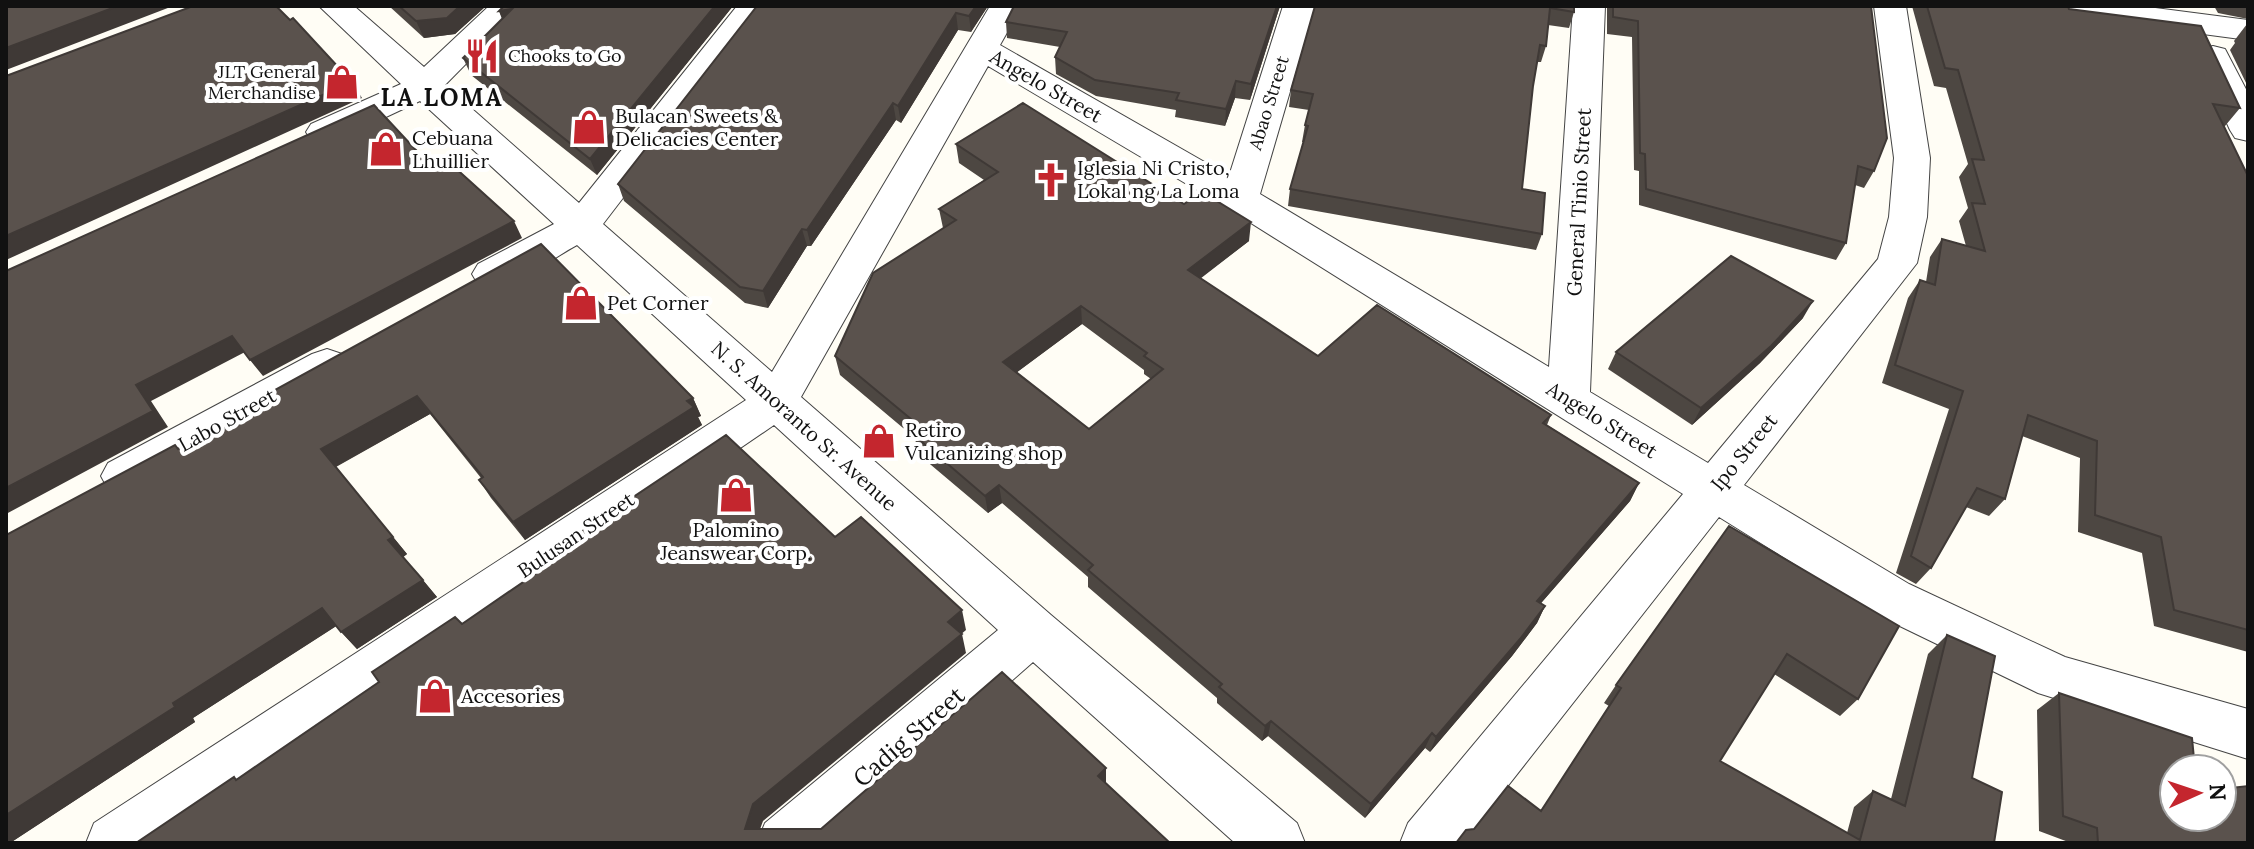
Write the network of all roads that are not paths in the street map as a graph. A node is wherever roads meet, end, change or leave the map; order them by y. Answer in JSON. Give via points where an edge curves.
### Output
{"nodes":[{"id":1,"x":335,"y":6,"type":"edge"},
{"id":2,"x":507,"y":6,"type":"edge"},
{"id":3,"x":754,"y":6,"type":"edge"},
{"id":4,"x":1006,"y":6,"type":"edge"},
{"id":5,"x":1299,"y":6,"type":"edge"},
{"id":6,"x":1589,"y":6,"type":"edge"},
{"id":7,"x":1890,"y":6,"type":"edge"},
{"id":8,"x":2067,"y":6,"type":"edge"},
{"id":9,"x":2193,"y":14,"type":"edge"},
{"id":10,"x":2248,"y":30,"type":"edge"},
{"id":11,"x":982,"y":49,"type":"junction"},
{"id":12,"x":423,"y":87,"type":"junction"},
{"id":13,"x":2248,"y":130,"type":"edge"},
{"id":14,"x":293,"y":147,"type":"edge"},
{"id":15,"x":1240,"y":199,"type":"junction"},
{"id":16,"x":581,"y":226,"type":"junction"},
{"id":17,"x":455,"y":295,"type":"edge"},
{"id":18,"x":357,"y":349,"type":"edge"},
{"id":19,"x":1568,"y":399,"type":"junction"},
{"id":20,"x":776,"y":402,"type":"junction"},
{"id":21,"x":1714,"y":490,"type":"junction"},
{"id":22,"x":90,"y":494,"type":"edge"},
{"id":23,"x":1033,"y":631,"type":"junction"},
{"id":24,"x":2248,"y":734,"type":"edge"},
{"id":25,"x":114,"y":843,"type":"edge"},
{"id":26,"x":785,"y":843,"type":"edge"},
{"id":27,"x":1277,"y":843,"type":"edge"},
{"id":28,"x":1428,"y":843,"type":"edge"}],
"edges":[{"from":1,"to":12,"type":"street","name":"N. S. Amoranto Sr. Avenue"},
{"from":2,"to":12,"type":"street"},
{"from":3,"to":16,"type":"street"},
{"from":4,"to":11,"type":"street","name":"Bulusan Street"},
{"from":5,"to":15,"type":"street","name":"Abao Street"},
{"from":6,"to":19,"type":"street","name":"General Tinio Street"},
{"from":7,"to":21,"type":"street","name":"Ipo Street","via":[[1912,158],[1908,217],[1897,263]]},
{"from":8,"to":9,"type":"street"},
{"from":9,"to":10,"type":"street"},
{"from":9,"to":13,"type":"street"},
{"from":11,"to":15,"type":"street","name":"Angelo Street"},
{"from":11,"to":20,"type":"street","name":"Bulusan Street"},
{"from":12,"to":14,"type":"street"},
{"from":12,"to":16,"type":"street","name":"N. S. Amoranto Sr. Avenue"},
{"from":15,"to":19,"type":"street","name":"Angelo Street"},
{"from":16,"to":17,"type":"street"},
{"from":16,"to":20,"type":"street","name":"N. S. Amoranto Sr. Avenue"},
{"from":18,"to":22,"type":"street","name":"Labo Street"},
{"from":19,"to":21,"type":"street","name":"Angelo Street"},
{"from":20,"to":23,"type":"street","name":"N. S. Amoranto Sr. Avenue"},
{"from":20,"to":25,"type":"street","name":"Bulusan Street"},
{"from":21,"to":24,"type":"street","name":"Angelo Street","via":[[1892,599],[2056,677]]},
{"from":21,"to":28,"type":"street","name":"Ipo Street"},
{"from":23,"to":26,"type":"street","name":"Cadig Street"},
{"from":23,"to":27,"type":"street","name":"N. S. Amoranto Sr. Avenue"}]}
